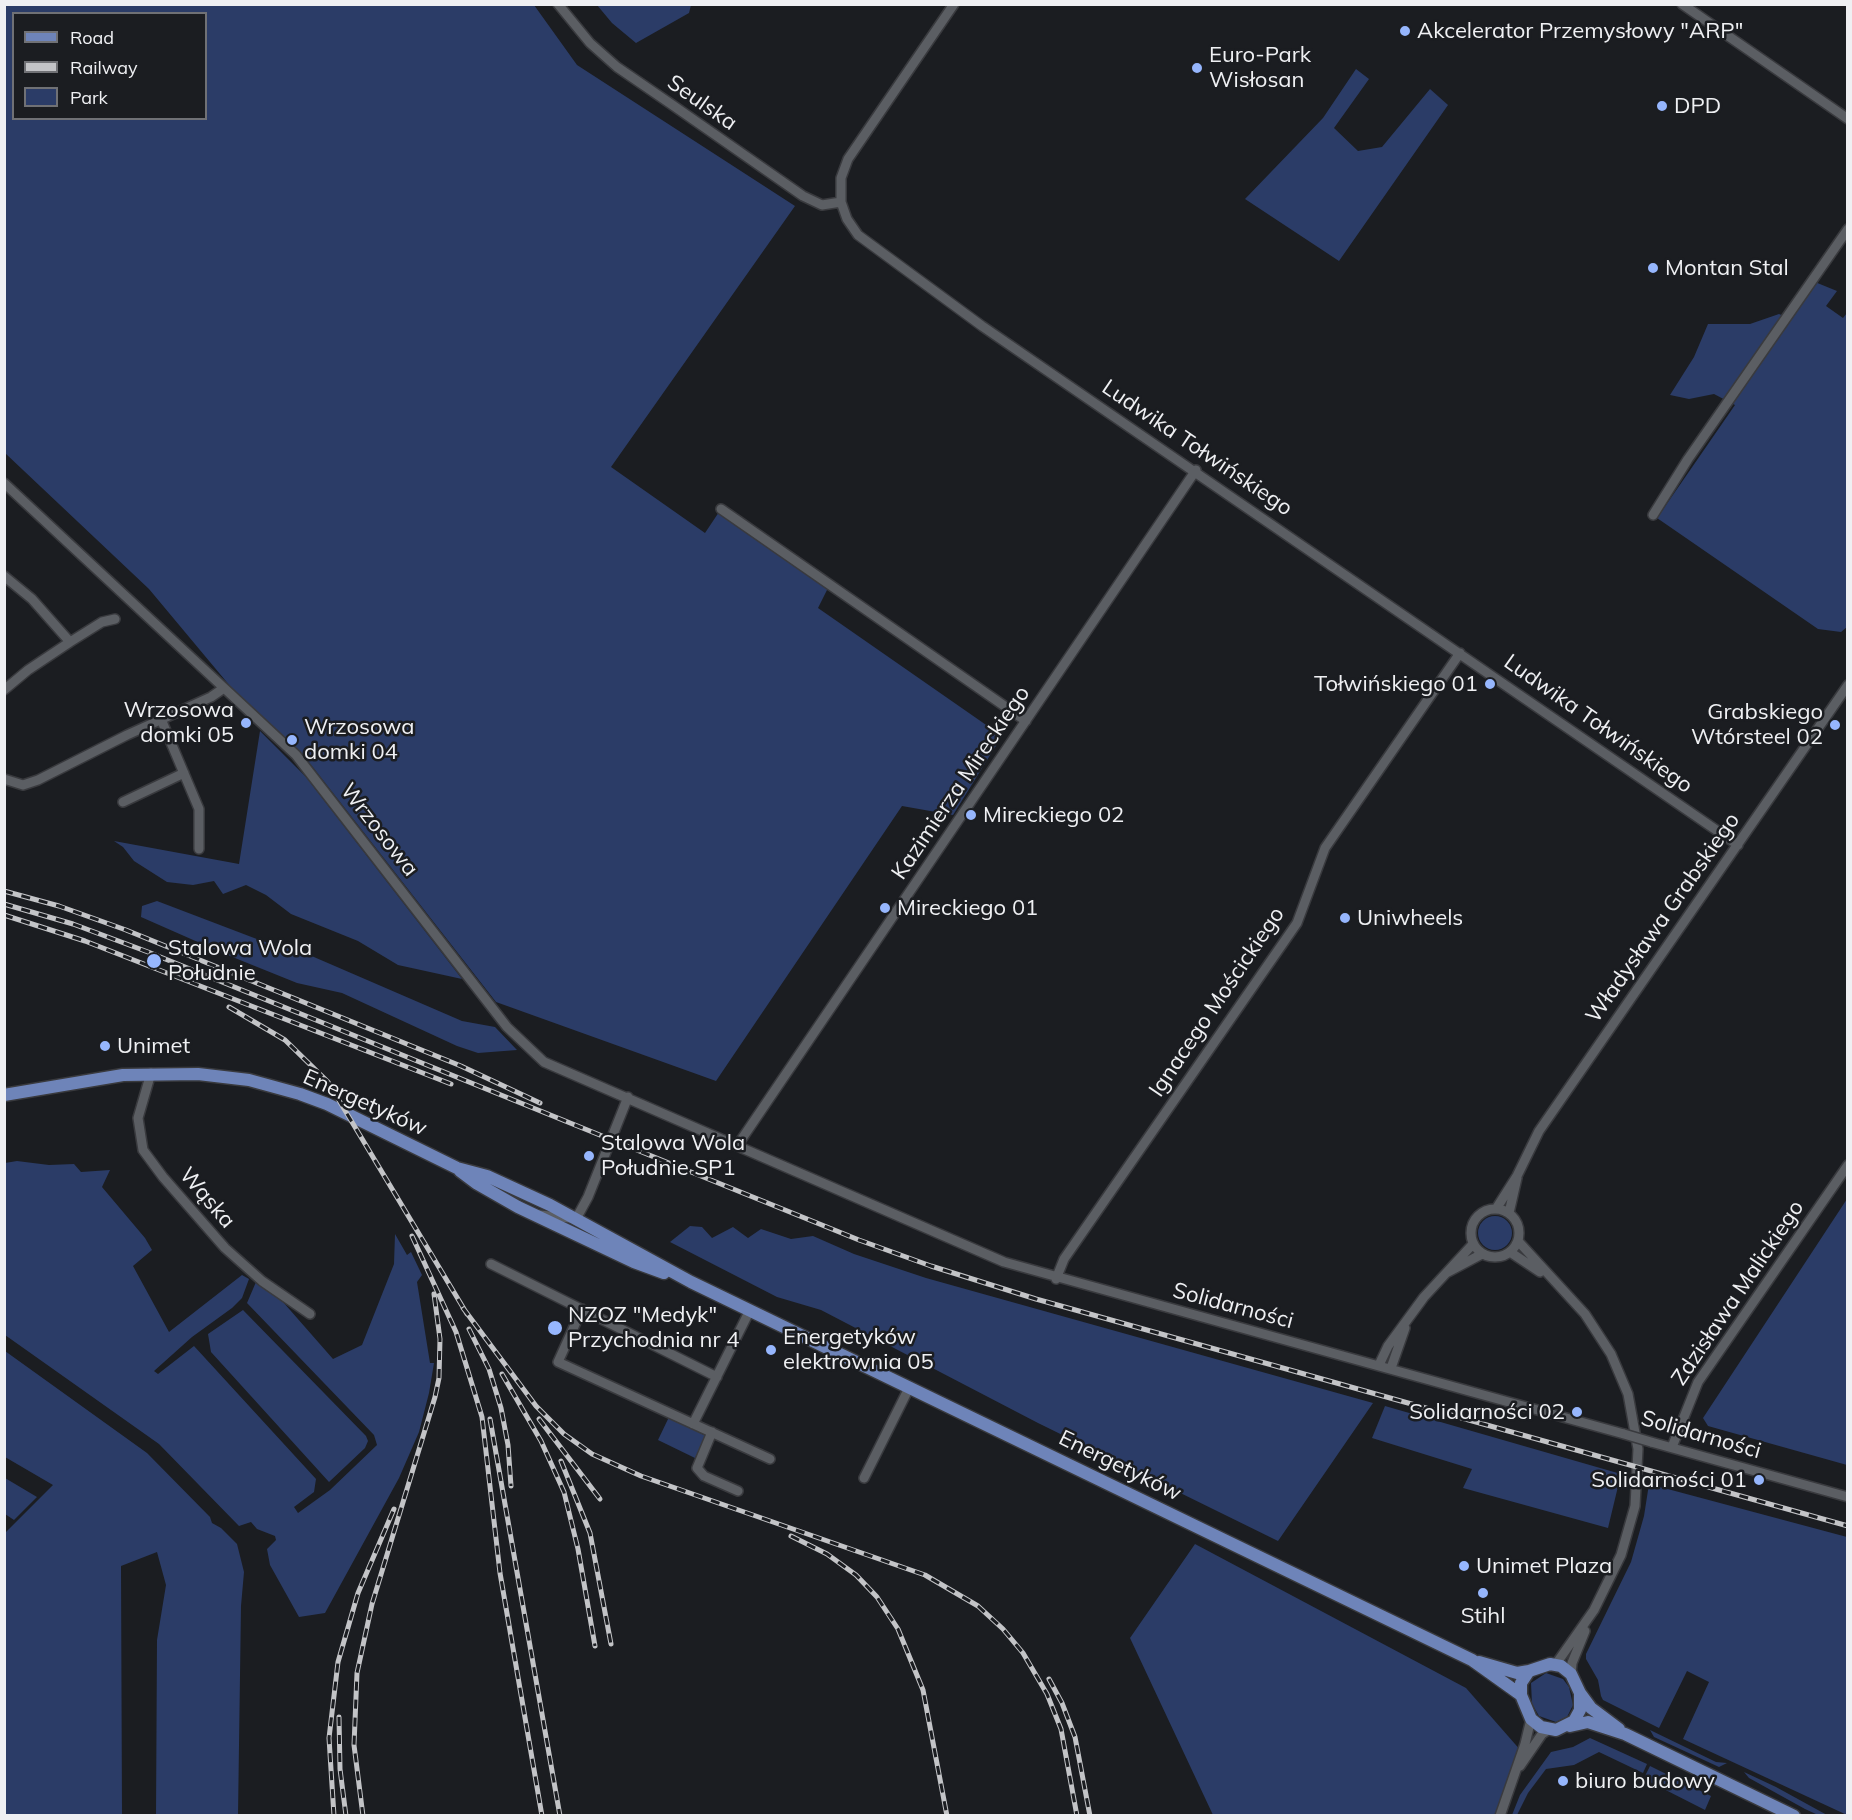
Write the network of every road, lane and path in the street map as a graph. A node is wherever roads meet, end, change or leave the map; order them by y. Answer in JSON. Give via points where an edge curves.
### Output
{"nodes":[{"id":1,"x":558,"y":4,"type":"edge"},
{"id":2,"x":954,"y":4,"type":"edge"},
{"id":3,"x":1682,"y":4,"type":"edge"},
{"id":4,"x":1848,"y":119,"type":"edge"},
{"id":5,"x":841,"y":202,"type":"junction"},
{"id":6,"x":1848,"y":229,"type":"edge"},
{"id":7,"x":1196,"y":470,"type":"junction"},
{"id":8,"x":4,"y":483,"type":"edge"},
{"id":9,"x":721,"y":509,"type":"dead end"},
{"id":10,"x":1653,"y":515,"type":"dead end"},
{"id":11,"x":4,"y":576,"type":"edge"},
{"id":12,"x":115,"y":619,"type":"dead end"},
{"id":13,"x":70,"y":642,"type":"junction"},
{"id":14,"x":1460,"y":653,"type":"junction"},
{"id":15,"x":1848,"y":685,"type":"edge"},
{"id":16,"x":224,"y":688,"type":"junction"},
{"id":17,"x":4,"y":690,"type":"edge"},
{"id":18,"x":161,"y":719,"type":"junction"},
{"id":19,"x":1026,"y":722,"type":"junction"},
{"id":20,"x":184,"y":773,"type":"junction"},
{"id":21,"x":4,"y":778,"type":"edge"},
{"id":22,"x":123,"y":802,"type":"dead end"},
{"id":23,"x":1738,"y":844,"type":"junction"},
{"id":24,"x":200,"y":849,"type":"dead end"},
{"id":25,"x":151,"y":1073,"type":"junction"},
{"id":26,"x":4,"y":1095,"type":"edge"},
{"id":27,"x":628,"y":1097,"type":"junction"},
{"id":28,"x":737,"y":1146,"type":"junction"},
{"id":29,"x":1848,"y":1166,"type":"edge"},
{"id":30,"x":457,"y":1168,"type":"junction"},
{"id":31,"x":1517,"y":1176,"type":"junction"},
{"id":32,"x":1496,"y":1209,"type":"junction"},
{"id":33,"x":1509,"y":1213,"type":"junction"},
{"id":34,"x":534,"y":1214,"type":"junction"},
{"id":35,"x":576,"y":1219,"type":"junction"},
{"id":36,"x":1518,"y":1242,"type":"junction"},
{"id":37,"x":595,"y":1244,"type":"junction"},
{"id":38,"x":1473,"y":1244,"type":"junction"},
{"id":39,"x":1510,"y":1252,"type":"junction"},
{"id":40,"x":1482,"y":1254,"type":"junction"},
{"id":41,"x":491,"y":1264,"type":"dead end"},
{"id":42,"x":1446,"y":1273,"type":"junction"},
{"id":43,"x":1549,"y":1278,"type":"junction"},
{"id":44,"x":1056,"y":1279,"type":"junction"},
{"id":45,"x":692,"y":1282,"type":"junction"},
{"id":46,"x":582,"y":1309,"type":"junction"},
{"id":47,"x":750,"y":1310,"type":"junction"},
{"id":48,"x":310,"y":1314,"type":"dead end"},
{"id":49,"x":1408,"y":1321,"type":"junction"},
{"id":50,"x":1380,"y":1365,"type":"junction"},
{"id":51,"x":1391,"y":1368,"type":"junction"},
{"id":52,"x":717,"y":1377,"type":"junction"},
{"id":53,"x":909,"y":1388,"type":"junction"},
{"id":54,"x":693,"y":1424,"type":"junction"},
{"id":55,"x":712,"y":1432,"type":"junction"},
{"id":56,"x":1671,"y":1448,"type":"junction"},
{"id":57,"x":770,"y":1459,"type":"dead end"},
{"id":58,"x":864,"y":1478,"type":"dead end"},
{"id":59,"x":738,"y":1491,"type":"dead end"},
{"id":60,"x":1848,"y":1497,"type":"edge"},
{"id":61,"x":1594,"y":1610,"type":"junction"},
{"id":62,"x":1472,"y":1660,"type":"junction"},
{"id":63,"x":1556,"y":1664,"type":"junction"},
{"id":64,"x":1529,"y":1671,"type":"junction"},
{"id":65,"x":1571,"y":1674,"type":"junction"},
{"id":66,"x":1580,"y":1693,"type":"junction"},
{"id":67,"x":1521,"y":1695,"type":"junction"},
{"id":68,"x":1531,"y":1719,"type":"junction"},
{"id":69,"x":1570,"y":1726,"type":"junction"},
{"id":70,"x":1548,"y":1730,"type":"junction"},
{"id":71,"x":1625,"y":1734,"type":"junction"},
{"id":72,"x":1516,"y":1770,"type":"junction"},
{"id":73,"x":1500,"y":1815,"type":"edge"},
{"id":74,"x":1794,"y":1815,"type":"edge"}],
"edges":[{"from":1,"to":5,"type":"street","name":"Seulska","via":[[590,43],[671,105],[803,196],[822,205]]},
{"from":2,"to":5,"type":"street","name":"Ludwika Tołwińskiego","via":[[848,159],[841,178]]},
{"from":3,"to":4,"type":"street"},
{"from":5,"to":7,"type":"street","name":"Ludwika Tołwińskiego","via":[[852,227],[868,244]]},
{"from":6,"to":10,"type":"street"},
{"from":7,"to":14,"type":"street","name":"Ludwika Tołwińskiego"},
{"from":7,"to":19,"type":"street","name":"Kazimierza Mireckiego"},
{"from":8,"to":16,"type":"street","name":"Wrzosowa"},
{"from":9,"to":19,"type":"street"},
{"from":11,"to":13,"type":"street","via":[[32,599]]},
{"from":12,"to":13,"type":"street","via":[[102,622]]},
{"from":13,"to":17,"type":"street"},
{"from":14,"to":23,"type":"street","name":"Ludwika Tołwińskiego"},
{"from":14,"to":44,"type":"street","name":"Ignacego Mościckiego","via":[[1325,848],[1296,923],[1064,1259]]},
{"from":15,"to":23,"type":"street","name":"Władysława Grabskiego"},
{"from":16,"to":18,"type":"street"},
{"from":16,"to":27,"type":"street","name":"Wrzosowa","via":[[304,765],[522,1043],[557,1069]]},
{"from":18,"to":20,"type":"street"},
{"from":18,"to":21,"type":"street","via":[[30,783],[17,784]]},
{"from":19,"to":28,"type":"street","name":"Kazimierza Mireckiego"},
{"from":20,"to":22,"type":"street"},
{"from":20,"to":24,"type":"street","via":[[199,809]]},
{"from":23,"to":31,"type":"street","name":"Władysława Grabskiego","via":[[1539,1131]]},
{"from":25,"to":26,"type":"main road","name":"Energetyków"},
{"from":25,"to":30,"type":"main road","name":"Energetyków","via":[[249,1080],[300,1094]]},
{"from":25,"to":48,"type":"street","name":"Wąska","via":[[138,1118],[143,1150],[225,1248]]},
{"from":27,"to":28,"type":"street","name":"Solidarności"},
{"from":27,"to":35,"type":"street"},
{"from":28,"to":44,"type":"street","name":"Solidarności","via":[[1004,1262]]},
{"from":29,"to":56,"type":"street","name":"Zdzisława Malickiego","via":[[1698,1382]]},
{"from":30,"to":34,"type":"main road","name":"Energetyków"},
{"from":30,"to":35,"type":"main road","name":"Energetyków","via":[[488,1176]]},
{"from":31,"to":32,"type":"street","name":"Władysława Grabskiego"},
{"from":31,"to":33,"type":"street","name":"Władysława Grabskiego"},
{"from":32,"to":33,"type":"street"},
{"from":32,"to":38,"type":"street","via":[[1477,1217],[1471,1230]]},
{"from":33,"to":36,"type":"street","via":[[1518,1226]]},
{"from":34,"to":35,"type":"street"},
{"from":34,"to":37,"type":"main road","name":"Energetyków"},
{"from":35,"to":37,"type":"street"},
{"from":35,"to":45,"type":"main road","name":"Energetyków"},
{"from":36,"to":39,"type":"street"},
{"from":36,"to":43,"type":"street"},
{"from":37,"to":45,"type":"main road","name":"Energetyków"},
{"from":38,"to":40,"type":"street"},
{"from":38,"to":42,"type":"street"},
{"from":39,"to":40,"type":"street","via":[[1496,1257]]},
{"from":39,"to":43,"type":"street"},
{"from":40,"to":42,"type":"street"},
{"from":41,"to":46,"type":"street"},
{"from":42,"to":49,"type":"street"},
{"from":43,"to":61,"type":"street","via":[[1585,1314],[1611,1354],[1628,1394],[1638,1449],[1638,1486],[1628,1538]]},
{"from":44,"to":50,"type":"street","name":"Solidarności"},
{"from":45,"to":47,"type":"main road","name":"Energetyków"},
{"from":46,"to":52,"type":"street"},
{"from":46,"to":54,"type":"street","via":[[558,1362]]},
{"from":47,"to":52,"type":"street"},
{"from":47,"to":53,"type":"main road","name":"Energetyków"},
{"from":49,"to":50,"type":"street","via":[[1388,1346]]},
{"from":49,"to":51,"type":"street"},
{"from":50,"to":51,"type":"street","name":"Solidarności"},
{"from":51,"to":56,"type":"street","name":"Solidarności","bridge":true},
{"from":52,"to":54,"type":"street"},
{"from":53,"to":58,"type":"street"},
{"from":53,"to":62,"type":"main road","name":"Energetyków"},
{"from":54,"to":55,"type":"street"},
{"from":55,"to":57,"type":"street"},
{"from":55,"to":59,"type":"street","via":[[697,1468],[704,1476]]},
{"from":56,"to":60,"type":"street","name":"Solidarności"},
{"from":61,"to":63,"type":"street"},
{"from":61,"to":65,"type":"street","via":[[1575,1652]]},
{"from":62,"to":64,"type":"main road","name":"Energetyków","via":[[1517,1673]]},
{"from":62,"to":67,"type":"main road","name":"Energetyków"},
{"from":63,"to":64,"type":"main road","via":[[1542,1664]]},
{"from":63,"to":65,"type":"main road"},
{"from":64,"to":67,"type":"main road","via":[[1521,1683]]},
{"from":65,"to":66,"type":"main road"},
{"from":66,"to":69,"type":"main road","via":[[1578,1715]]},
{"from":66,"to":71,"type":"main road","via":[[1591,1708]]},
{"from":67,"to":68,"type":"main road"},
{"from":68,"to":70,"type":"main road"},
{"from":68,"to":72,"type":"street"},
{"from":69,"to":70,"type":"main road"},
{"from":69,"to":71,"type":"main road","via":[[1588,1722]]},
{"from":70,"to":72,"type":"street"},
{"from":71,"to":74,"type":"main road"},
{"from":72,"to":73,"type":"street"}]}
